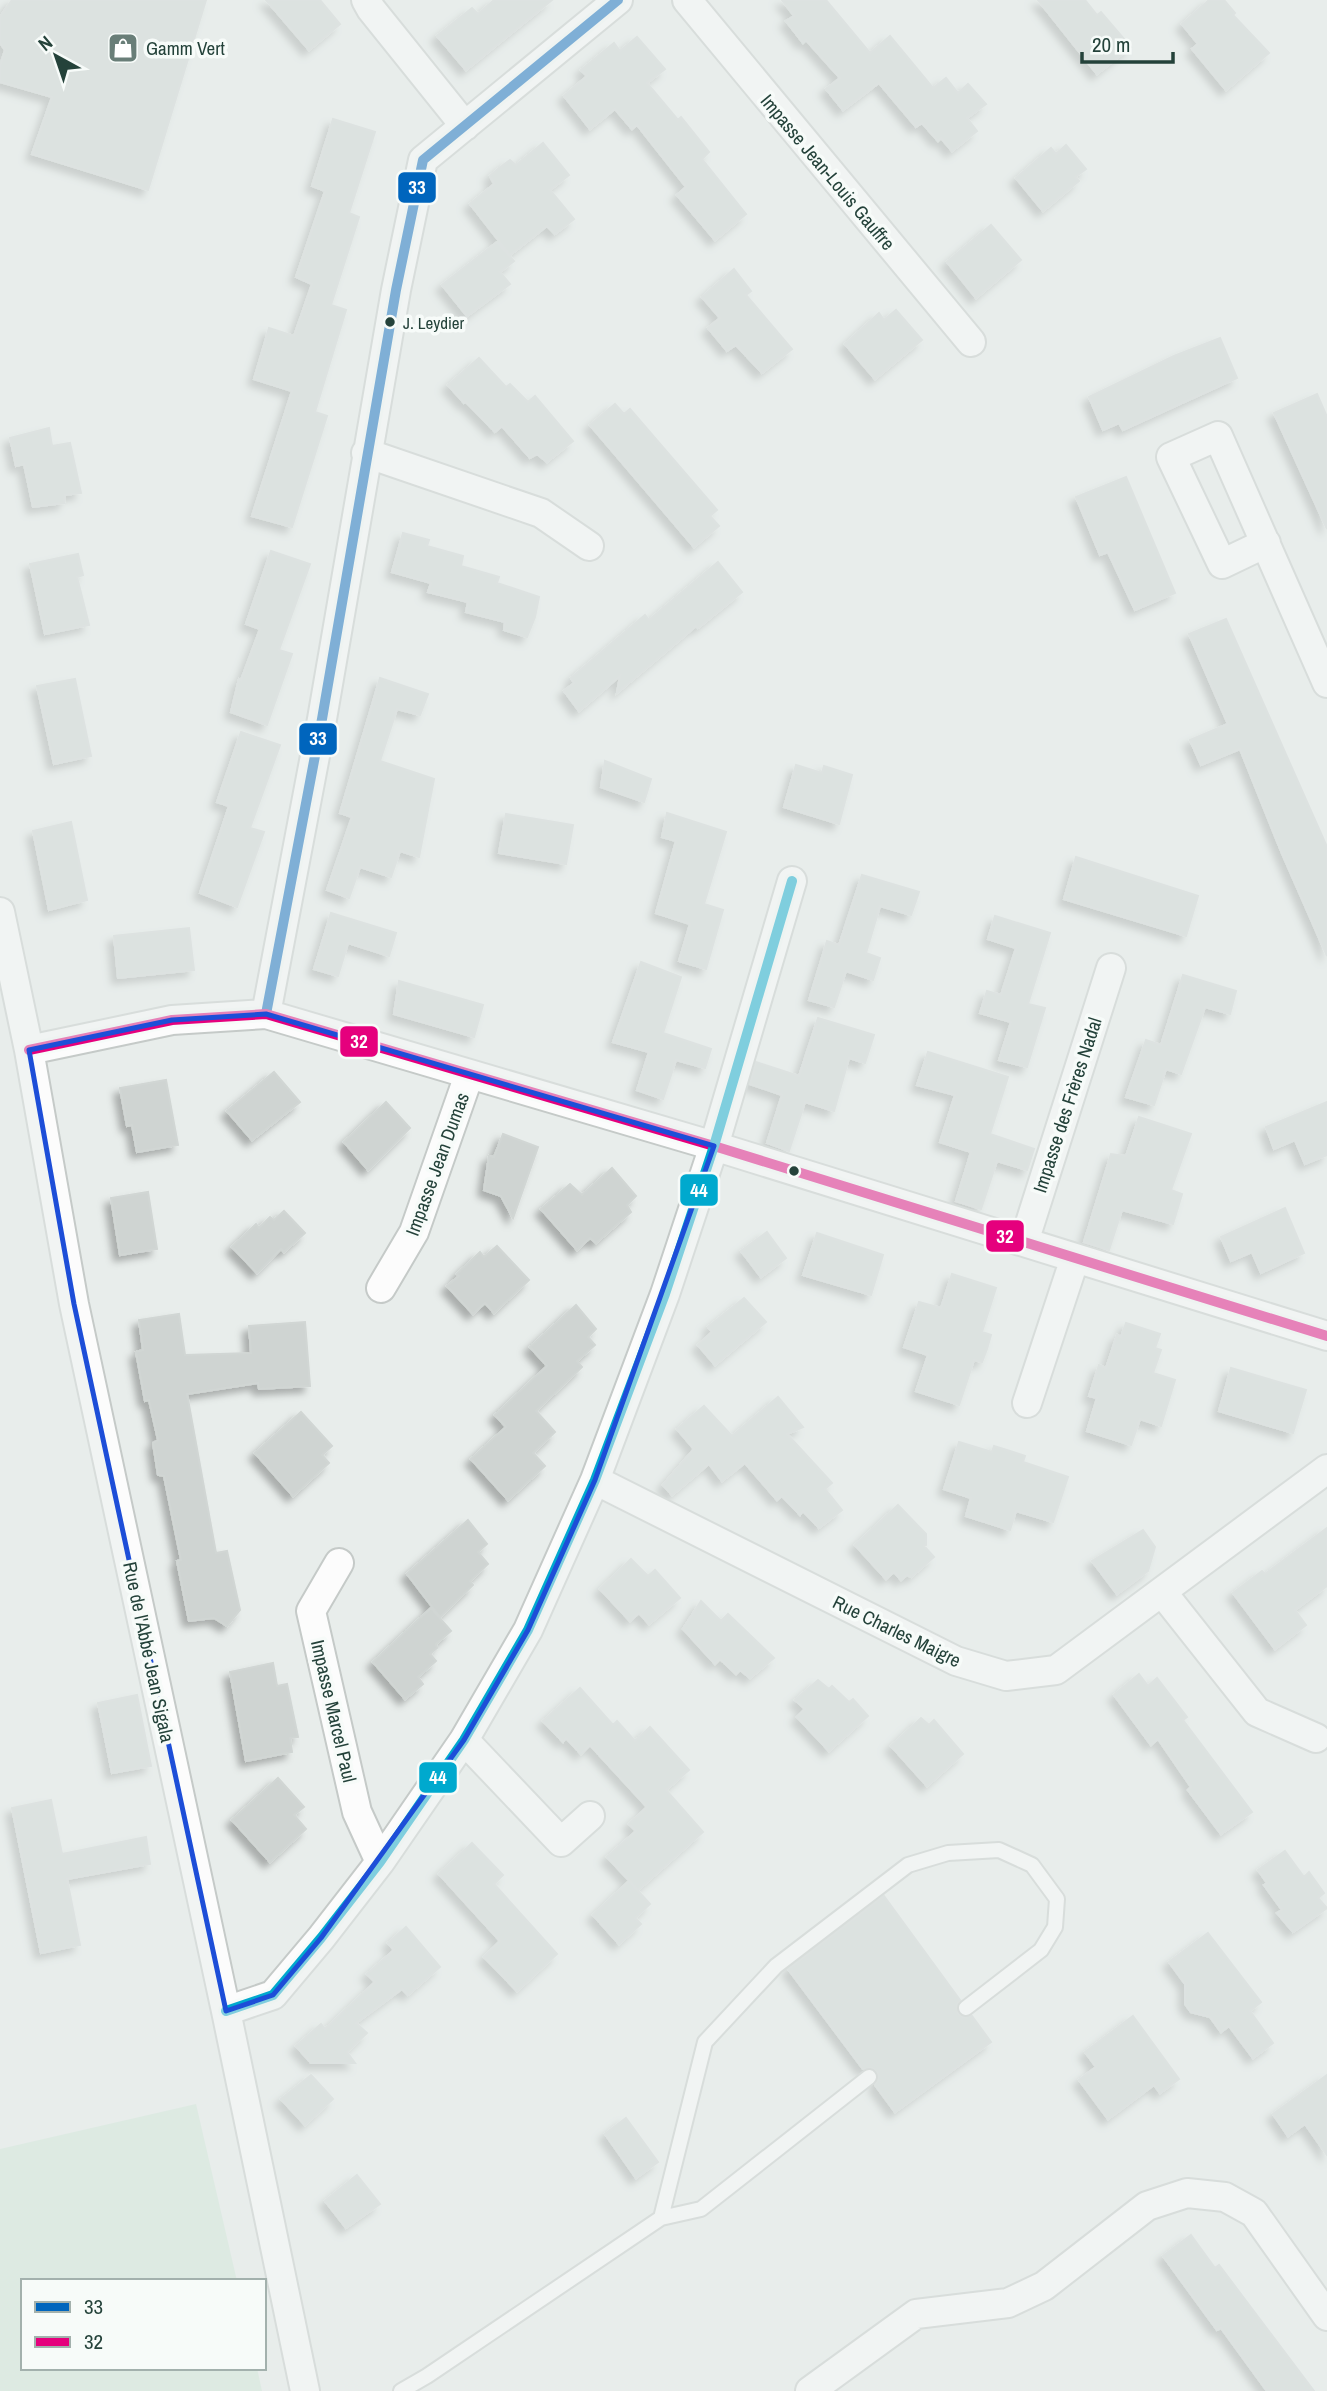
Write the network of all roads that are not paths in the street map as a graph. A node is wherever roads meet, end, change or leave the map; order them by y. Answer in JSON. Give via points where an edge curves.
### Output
{"nodes":[{"id":1,"x":366,"y":0,"type":"edge"},
{"id":2,"x":618,"y":0,"type":"edge"},
{"id":3,"x":687,"y":0,"type":"edge"},
{"id":4,"x":464,"y":126,"type":"junction"},
{"id":5,"x":971,"y":342,"type":"dead end"},
{"id":6,"x":366,"y":453,"type":"junction"},
{"id":7,"x":1266,"y":543,"type":"dead end"},
{"id":8,"x":589,"y":546,"type":"dead end"},
{"id":9,"x":1327,"y":683,"type":"edge"},
{"id":10,"x":792,"y":881,"type":"dead end"},
{"id":11,"x":0,"y":912,"type":"edge"},
{"id":12,"x":1111,"y":968,"type":"dead end"},
{"id":13,"x":266,"y":1014,"type":"junction"},
{"id":14,"x":29,"y":1050,"type":"junction"},
{"id":15,"x":469,"y":1075,"type":"junction"},
{"id":16,"x":714,"y":1146,"type":"junction"},
{"id":17,"x":1024,"y":1242,"type":"junction"},
{"id":18,"x":1075,"y":1258,"type":"junction"},
{"id":19,"x":381,"y":1288,"type":"dead end"},
{"id":20,"x":1324,"y":1328,"type":"edge"},
{"id":21,"x":1027,"y":1403,"type":"dead end"},
{"id":22,"x":1327,"y":1469,"type":"edge"},
{"id":23,"x":595,"y":1480,"type":"junction"},
{"id":24,"x":340,"y":1563,"type":"dead end"},
{"id":25,"x":1162,"y":1592,"type":"junction"},
{"id":26,"x":1315,"y":1738,"type":"dead end"},
{"id":27,"x":464,"y":1740,"type":"junction"},
{"id":28,"x":590,"y":1816,"type":"dead end"},
{"id":29,"x":380,"y":1862,"type":"junction"},
{"id":30,"x":966,"y":2008,"type":"dead end"},
{"id":31,"x":226,"y":2011,"type":"junction"},
{"id":32,"x":869,"y":2077,"type":"dead end"},
{"id":33,"x":661,"y":2218,"type":"junction"},
{"id":34,"x":1327,"y":2316,"type":"edge"},
{"id":35,"x":305,"y":2391,"type":"edge"},
{"id":36,"x":401,"y":2391,"type":"edge"},
{"id":37,"x":810,"y":2391,"type":"edge"}],
"edges":[{"from":1,"to":4,"type":"street"},
{"from":2,"to":4,"type":"street"},
{"from":3,"to":5,"type":"street","name":"Impasse Jean-Louis Gauffre"},
{"from":4,"to":6,"type":"street","via":[[423,160]]},
{"from":6,"to":8,"type":"street","via":[[541,513]]},
{"from":6,"to":13,"type":"street"},
{"from":7,"to":9,"type":"street"},
{"from":10,"to":16,"type":"street"},
{"from":11,"to":14,"type":"street","name":"Rue de l'Abbé Jean Sigala"},
{"from":12,"to":17,"type":"street","name":"Impasse des Frères Nadal"},
{"from":13,"to":14,"type":"street","via":[[172,1020]]},
{"from":13,"to":15,"type":"street"},
{"from":14,"to":31,"type":"street","name":"Rue de l'Abbé Jean Sigala","via":[[74,1304]]},
{"from":15,"to":16,"type":"street"},
{"from":15,"to":19,"type":"street","name":"Impasse Jean Dumas","via":[[414,1232]]},
{"from":16,"to":17,"type":"street"},
{"from":16,"to":23,"type":"street","via":[[665,1294]]},
{"from":17,"to":18,"type":"street"},
{"from":18,"to":20,"type":"street"},
{"from":18,"to":21,"type":"street"},
{"from":22,"to":25,"type":"street","name":"Rue Charles Maigre"},
{"from":23,"to":25,"type":"street","name":"Rue Charles Maigre","via":[[956,1661],[1006,1676],[1056,1670]]},
{"from":23,"to":27,"type":"street","via":[[527,1630]]},
{"from":24,"to":29,"type":"street","name":"Impasse Marcel Paul","via":[[311,1611],[357,1812]]},
{"from":25,"to":26,"type":"street","via":[[1256,1712]]},
{"from":27,"to":28,"type":"street","via":[[561,1842]]},
{"from":27,"to":29,"type":"street"},
{"from":29,"to":31,"type":"street","via":[[273,1995]]},
{"from":30,"to":33,"type":"lane","via":[[1041,1950],[1055,1927],[1057,1899],[1032,1865],[999,1850],[948,1853],[908,1865],[776,1966],[705,2042]]},
{"from":31,"to":35,"type":"street","name":"Rue de l'Abbé Jean Sigala"},
{"from":32,"to":33,"type":"lane","via":[[701,2209]]},
{"from":33,"to":36,"type":"lane"},
{"from":34,"to":37,"type":"street","via":[[1254,2213],[1225,2197],[1187,2193],[1147,2206],[1044,2286],[1008,2303],[916,2314]]}]}
